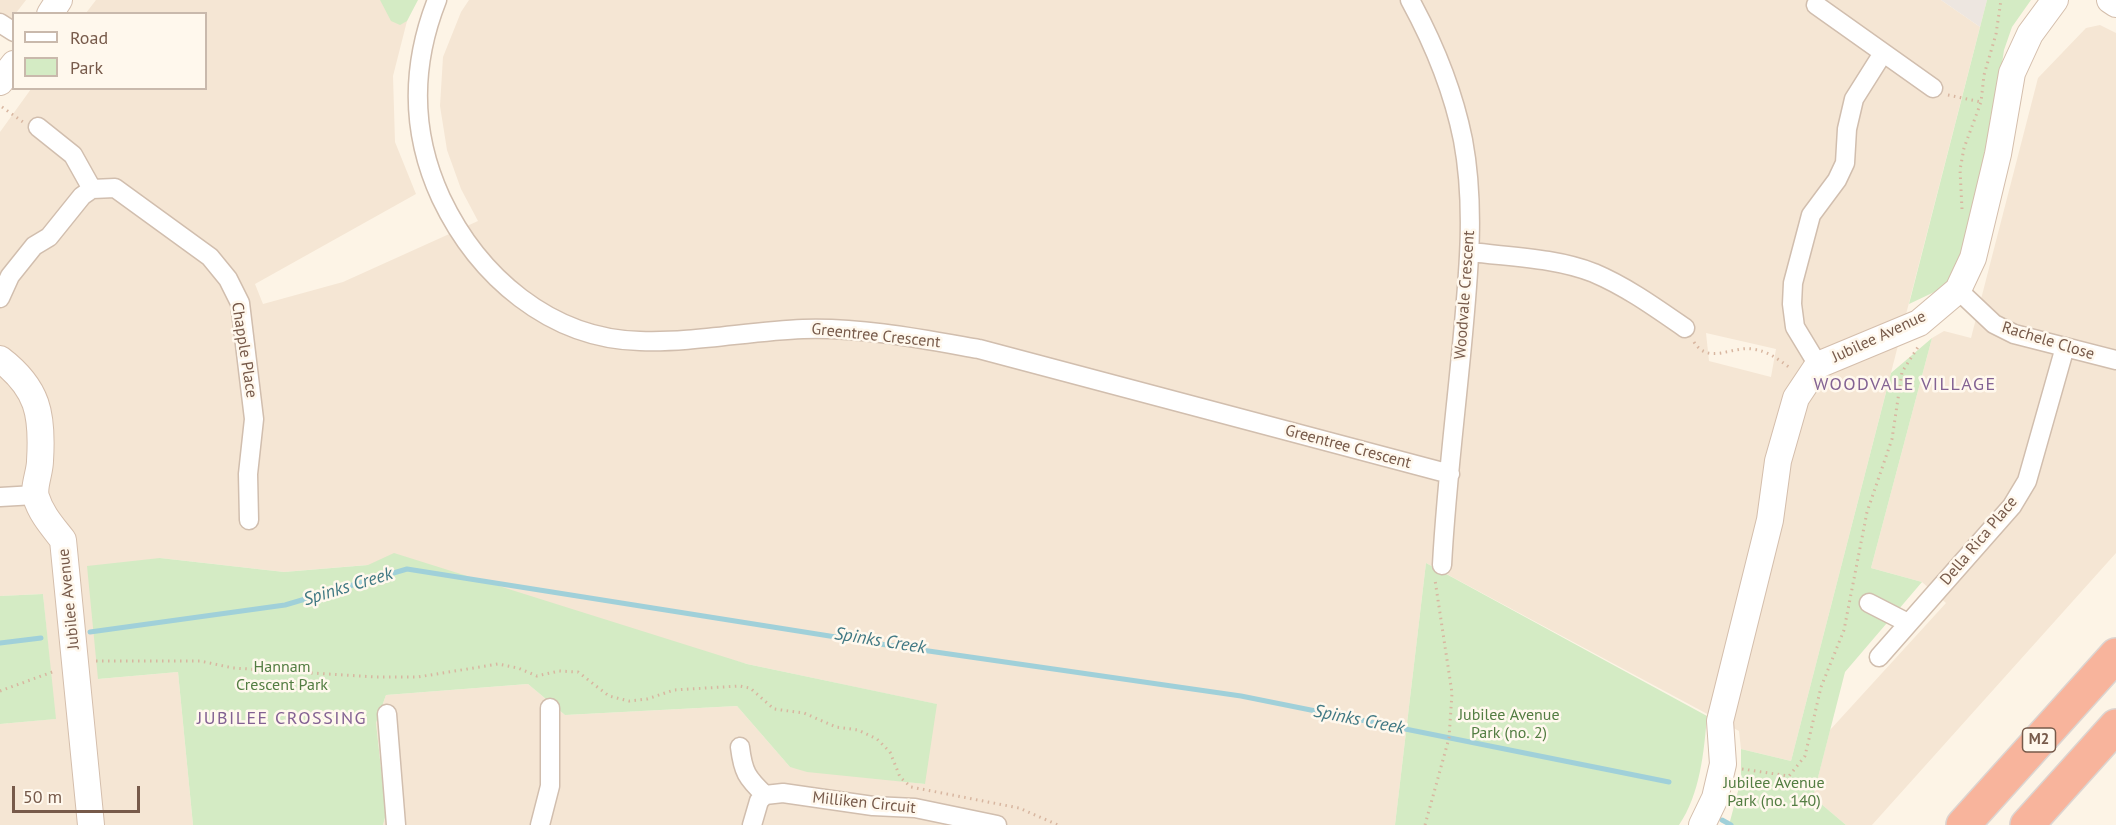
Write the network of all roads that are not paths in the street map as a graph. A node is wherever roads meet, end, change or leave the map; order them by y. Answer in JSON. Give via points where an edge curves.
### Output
{"nodes":[{"id":1,"x":436,"y":0,"type":"edge"},
{"id":2,"x":1410,"y":0,"type":"edge"},
{"id":3,"x":2055,"y":0,"type":"edge"},
{"id":4,"x":2110,"y":0,"type":"edge"},
{"id":5,"x":2116,"y":4,"type":"edge"},
{"id":6,"x":1816,"y":5,"type":"dead end"},
{"id":7,"x":1883,"y":53,"type":"junction"},
{"id":8,"x":12,"y":68,"type":"edge"},
{"id":9,"x":1933,"y":88,"type":"road end"},
{"id":10,"x":1,"y":94,"type":"edge"},
{"id":11,"x":38,"y":128,"type":"road end"},
{"id":12,"x":92,"y":189,"type":"junction"},
{"id":13,"x":1471,"y":252,"type":"junction"},
{"id":14,"x":1958,"y":290,"type":"junction"},
{"id":15,"x":0,"y":298,"type":"edge"},
{"id":16,"x":1685,"y":328,"type":"road end"},
{"id":17,"x":2065,"y":347,"type":"junction"},
{"id":18,"x":0,"y":359,"type":"edge"},
{"id":19,"x":2116,"y":360,"type":"edge"},
{"id":20,"x":1812,"y":372,"type":"junction"},
{"id":21,"x":1450,"y":474,"type":"junction"},
{"id":22,"x":35,"y":495,"type":"junction"},
{"id":23,"x":0,"y":497,"type":"edge"},
{"id":24,"x":249,"y":520,"type":"dead end"},
{"id":25,"x":1442,"y":562,"type":"road end"},
{"id":26,"x":1869,"y":603,"type":"dead end"},
{"id":27,"x":1908,"y":623,"type":"junction"},
{"id":28,"x":2116,"y":655,"type":"edge"},
{"id":29,"x":1879,"y":657,"type":"dead end"},
{"id":30,"x":550,"y":708,"type":"dead end"},
{"id":31,"x":387,"y":714,"type":"dead end"},
{"id":32,"x":2116,"y":726,"type":"edge"},
{"id":33,"x":740,"y":747,"type":"dead end"},
{"id":34,"x":765,"y":795,"type":"junction"},
{"id":35,"x":91,"y":825,"type":"edge"},
{"id":36,"x":396,"y":825,"type":"edge"},
{"id":37,"x":540,"y":825,"type":"edge"},
{"id":38,"x":752,"y":825,"type":"edge"},
{"id":39,"x":997,"y":825,"type":"edge"},
{"id":40,"x":1702,"y":825,"type":"edge"},
{"id":41,"x":1963,"y":825,"type":"edge"},
{"id":42,"x":2027,"y":825,"type":"edge"}],
"edges":[{"from":1,"to":21,"type":"street","name":"Greentree Crescent","via":[[424,32],[417,112],[423,150],[436,188],[474,255],[529,305],[565,324],[602,336],[640,341],[805,329],[914,337],[979,349]]},
{"from":2,"to":13,"type":"street","name":"Woodvale Crescent","via":[[1450,88],[1463,139],[1470,195]]},
{"from":3,"to":14,"type":"street","name":"Jubilee Avenue","via":[[2030,34],[2012,73],[1973,258]]},
{"from":4,"to":5,"type":"street"},
{"from":6,"to":7,"type":"street"},
{"from":7,"to":9,"type":"street"},
{"from":7,"to":20,"type":"street","via":[[1854,99],[1845,163],[1811,214],[1793,284],[1795,327]]},
{"from":8,"to":10,"type":"street"},
{"from":11,"to":12,"type":"street","via":[[73,155]]},
{"from":12,"to":15,"type":"street","via":[[49,237],[34,246],[10,276]]},
{"from":12,"to":24,"type":"street","name":"Chapple Place","via":[[115,188],[210,257],[228,279],[240,303],[254,419],[248,474]]},
{"from":13,"to":16,"type":"street","via":[[1554,263],[1592,273],[1628,289]]},
{"from":13,"to":21,"type":"street","name":"Woodvale Crescent"},
{"from":14,"to":17,"type":"street","name":"Rachele Close","via":[[1994,324],[2014,334]]},
{"from":14,"to":20,"type":"street","name":"Jubilee Avenue","via":[[1919,323]]},
{"from":17,"to":19,"type":"street","name":"Rachele Close"},
{"from":17,"to":27,"type":"street","name":"Della Rica Place","via":[[2027,481],[2012,506]]},
{"from":18,"to":22,"type":"street","via":[[32,389],[38,406],[40,460]]},
{"from":20,"to":40,"type":"street","via":[[1796,398],[1778,461],[1770,520],[1720,721],[1723,764],[1715,798]]},
{"from":21,"to":25,"type":"street","name":"Woodvale Crescent"},
{"from":22,"to":23,"type":"street"},
{"from":22,"to":35,"type":"street","name":"Jubilee Avenue","via":[[45,517],[63,540]]},
{"from":26,"to":27,"type":"street"},
{"from":27,"to":29,"type":"street","name":"Della Rica Place"},
{"from":28,"to":41,"type":"highway","number":"M2"},
{"from":30,"to":37,"type":"street","via":[[550,786]]},
{"from":31,"to":36,"type":"street"},
{"from":32,"to":42,"type":"highway"},
{"from":33,"to":34,"type":"street","via":[[742,768]]},
{"from":34,"to":38,"type":"street","via":[[754,812]]},
{"from":34,"to":39,"type":"street","name":"Milliken Circuit","via":[[783,793],[915,808]]}]}
